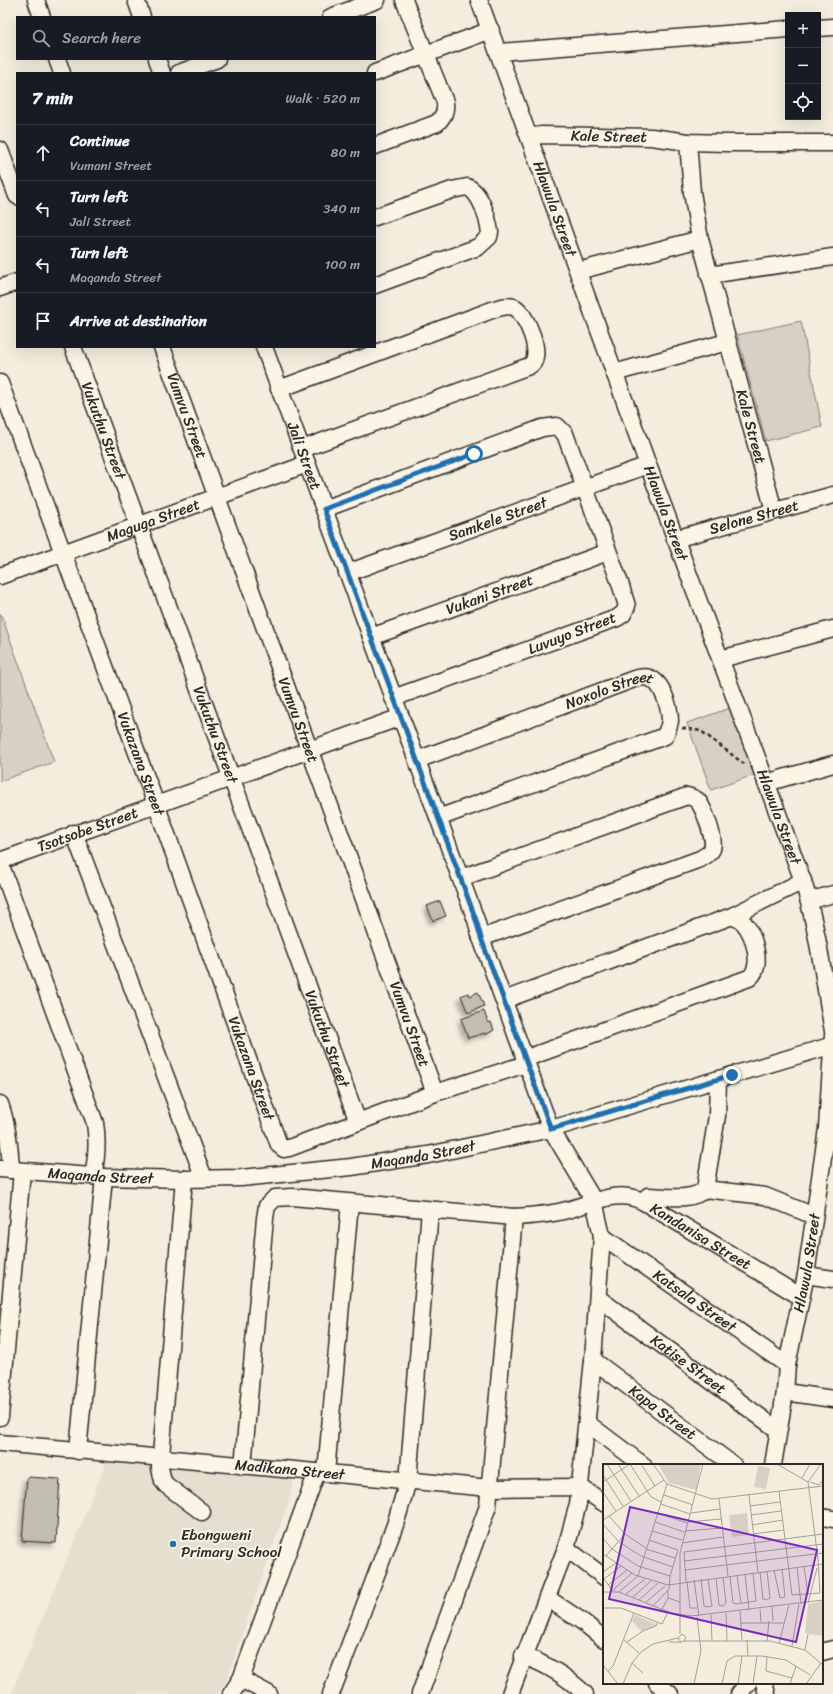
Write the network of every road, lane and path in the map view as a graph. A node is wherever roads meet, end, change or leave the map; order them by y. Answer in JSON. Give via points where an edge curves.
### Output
{"nodes":[{"id":1,"x":36,"y":0,"type":"edge"},
{"id":2,"x":136,"y":0,"type":"edge"},
{"id":3,"x":377,"y":0,"type":"edge"},
{"id":4,"x":404,"y":0,"type":"edge"},
{"id":5,"x":479,"y":0,"type":"edge"},
{"id":6,"x":42,"y":16,"type":"edge"},
{"id":7,"x":142,"y":16,"type":"edge"},
{"id":8,"x":334,"y":16,"type":"edge"},
{"id":9,"x":833,"y":27,"type":"edge"},
{"id":10,"x":821,"y":28,"type":"edge"},
{"id":11,"x":491,"y":30,"type":"junction"},
{"id":12,"x":785,"y":30,"type":"edge"},
{"id":13,"x":498,"y":52,"type":"junction"},
{"id":14,"x":425,"y":55,"type":"junction"},
{"id":15,"x":57,"y":60,"type":"edge"},
{"id":16,"x":157,"y":60,"type":"edge"},
{"id":17,"x":214,"y":60,"type":"edge"},
{"id":18,"x":62,"y":72,"type":"edge"},
{"id":19,"x":162,"y":72,"type":"edge"},
{"id":20,"x":181,"y":72,"type":"edge"},
{"id":21,"x":376,"y":73,"type":"edge"},
{"id":22,"x":529,"y":137,"type":"junction"},
{"id":23,"x":688,"y":142,"type":"junction"},
{"id":24,"x":833,"y":143,"type":"edge"},
{"id":25,"x":376,"y":146,"type":"edge"},
{"id":26,"x":0,"y":150,"type":"edge"},
{"id":27,"x":16,"y":193,"type":"edge"},
{"id":28,"x":376,"y":217,"type":"edge"},
{"id":29,"x":700,"y":239,"type":"junction"},
{"id":30,"x":833,"y":257,"type":"edge"},
{"id":31,"x":578,"y":271,"type":"junction"},
{"id":32,"x":709,"y":275,"type":"junction"},
{"id":33,"x":16,"y":282,"type":"edge"},
{"id":34,"x":376,"y":285,"type":"edge"},
{"id":35,"x":0,"y":288,"type":"edge"},
{"id":36,"x":728,"y":342,"type":"junction"},
{"id":37,"x":73,"y":348,"type":"edge"},
{"id":38,"x":162,"y":348,"type":"edge"},
{"id":39,"x":264,"y":348,"type":"edge"},
{"id":40,"x":614,"y":373,"type":"junction"},
{"id":41,"x":0,"y":383,"type":"edge"},
{"id":42,"x":279,"y":389,"type":"junction"},
{"id":43,"x":304,"y":456,"type":"junction"},
{"id":44,"x":648,"y":465,"type":"junction"},
{"id":45,"x":584,"y":486,"type":"junction"},
{"id":46,"x":833,"y":495,"type":"edge"},
{"id":47,"x":216,"y":496,"type":"junction"},
{"id":48,"x":324,"y":509,"type":"junction"},
{"id":49,"x":774,"y":511,"type":"junction"},
{"id":50,"x":139,"y":525,"type":"junction"},
{"id":51,"x":675,"y":538,"type":"junction"},
{"id":52,"x":608,"y":552,"type":"junction"},
{"id":53,"x":63,"y":553,"type":"junction"},
{"id":54,"x":347,"y":573,"type":"junction"},
{"id":55,"x":0,"y":576,"type":"edge"},
{"id":56,"x":833,"y":629,"type":"edge"},
{"id":57,"x":371,"y":637,"type":"junction"},
{"id":58,"x":721,"y":659,"type":"junction"},
{"id":59,"x":393,"y":698,"type":"junction"},
{"id":60,"x":401,"y":717,"type":"junction"},
{"id":61,"x":669,"y":725,"type":"junction"},
{"id":62,"x":309,"y":750,"type":"junction"},
{"id":63,"x":417,"y":760,"type":"junction"},
{"id":64,"x":833,"y":764,"type":"edge"},
{"id":65,"x":764,"y":777,"type":"junction"},
{"id":66,"x":233,"y":778,"type":"junction"},
{"id":67,"x":156,"y":804,"type":"junction"},
{"id":68,"x":438,"y":818,"type":"junction"},
{"id":69,"x":74,"y":833,"type":"junction"},
{"id":70,"x":0,"y":862,"type":"edge"},
{"id":71,"x":461,"y":878,"type":"junction"},
{"id":72,"x":803,"y":881,"type":"junction"},
{"id":73,"x":833,"y":894,"type":"edge"},
{"id":74,"x":809,"y":901,"type":"junction"},
{"id":75,"x":732,"y":916,"type":"junction"},
{"id":76,"x":481,"y":938,"type":"junction"},
{"id":77,"x":504,"y":1000,"type":"junction"},
{"id":78,"x":833,"y":1031,"type":"edge"},
{"id":79,"x":833,"y":1035,"type":"edge"},
{"id":80,"x":833,"y":1045,"type":"edge"},
{"id":81,"x":525,"y":1062,"type":"junction"},
{"id":82,"x":718,"y":1079,"type":"junction"},
{"id":83,"x":435,"y":1093,"type":"junction"},
{"id":84,"x":0,"y":1104,"type":"edge"},
{"id":85,"x":358,"y":1122,"type":"junction"},
{"id":86,"x":551,"y":1129,"type":"junction"},
{"id":87,"x":828,"y":1158,"type":"edge"},
{"id":88,"x":11,"y":1170,"type":"edge"},
{"id":89,"x":99,"y":1177,"type":"junction"},
{"id":90,"x":204,"y":1178,"type":"junction"},
{"id":91,"x":184,"y":1179,"type":"junction"},
{"id":92,"x":705,"y":1189,"type":"junction"},
{"id":93,"x":594,"y":1201,"type":"junction"},
{"id":94,"x":644,"y":1202,"type":"junction"},
{"id":95,"x":350,"y":1203,"type":"junction"},
{"id":96,"x":430,"y":1210,"type":"junction"},
{"id":97,"x":814,"y":1216,"type":"junction"},
{"id":98,"x":514,"y":1217,"type":"junction"},
{"id":99,"x":602,"y":1236,"type":"junction"},
{"id":100,"x":806,"y":1275,"type":"junction"},
{"id":101,"x":833,"y":1279,"type":"edge"},
{"id":102,"x":801,"y":1297,"type":"junction"},
{"id":103,"x":598,"y":1298,"type":"junction"},
{"id":104,"x":593,"y":1360,"type":"junction"},
{"id":105,"x":787,"y":1365,"type":"junction"},
{"id":106,"x":785,"y":1392,"type":"junction"},
{"id":107,"x":833,"y":1400,"type":"edge"},
{"id":108,"x":0,"y":1417,"type":"edge"},
{"id":109,"x":587,"y":1423,"type":"junction"},
{"id":110,"x":778,"y":1430,"type":"junction"},
{"id":111,"x":0,"y":1443,"type":"edge"},
{"id":112,"x":78,"y":1451,"type":"junction"},
{"id":113,"x":161,"y":1458,"type":"junction"},
{"id":114,"x":642,"y":1464,"type":"edge"},
{"id":115,"x":732,"y":1464,"type":"edge"},
{"id":116,"x":772,"y":1464,"type":"edge"},
{"id":117,"x":244,"y":1466,"type":"junction"},
{"id":118,"x":322,"y":1473,"type":"junction"},
{"id":119,"x":408,"y":1481,"type":"junction"},
{"id":120,"x":580,"y":1487,"type":"junction"},
{"id":121,"x":490,"y":1488,"type":"junction"},
{"id":122,"x":603,"y":1503,"type":"edge"},
{"id":123,"x":202,"y":1512,"type":"dead end"},
{"id":124,"x":823,"y":1517,"type":"edge"},
{"id":125,"x":833,"y":1519,"type":"edge"},
{"id":126,"x":566,"y":1548,"type":"junction"},
{"id":127,"x":603,"y":1576,"type":"edge"},
{"id":128,"x":547,"y":1598,"type":"junction"},
{"id":129,"x":603,"y":1638,"type":"edge"},
{"id":130,"x":833,"y":1649,"type":"edge"},
{"id":131,"x":823,"y":1652,"type":"edge"},
{"id":132,"x":523,"y":1656,"type":"junction"},
{"id":133,"x":241,"y":1680,"type":"junction"},
{"id":134,"x":658,"y":1684,"type":"edge"},
{"id":135,"x":747,"y":1684,"type":"edge"},
{"id":136,"x":764,"y":1684,"type":"edge"},
{"id":137,"x":231,"y":1694,"type":"edge"},
{"id":138,"x":269,"y":1694,"type":"edge"},
{"id":139,"x":331,"y":1694,"type":"edge"},
{"id":140,"x":420,"y":1694,"type":"edge"},
{"id":141,"x":510,"y":1694,"type":"edge"},
{"id":142,"x":585,"y":1694,"type":"edge"},
{"id":143,"x":670,"y":1694,"type":"edge"},
{"id":144,"x":739,"y":1694,"type":"edge"},
{"id":145,"x":767,"y":1694,"type":"edge"}],
"edges":[{"from":1,"to":6,"type":"street"},
{"from":2,"to":7,"type":"street"},
{"from":3,"to":8,"type":"street"},
{"from":4,"to":14,"type":"street"},
{"from":5,"to":11,"type":"street","name":"Hlawula Street"},
{"from":9,"to":10,"type":"street"},
{"from":11,"to":13,"type":"street","name":"Hlawula Street"},
{"from":11,"to":14,"type":"street"},
{"from":12,"to":13,"type":"street"},
{"from":13,"to":22,"type":"street","name":"Hlawula Street"},
{"from":14,"to":21,"type":"street"},
{"from":14,"to":25,"type":"street","via":[[445,102],[446,110],[443,117],[428,127]]},
{"from":15,"to":18,"type":"street"},
{"from":16,"to":19,"type":"street"},
{"from":17,"to":20,"type":"street"},
{"from":22,"to":23,"type":"street","name":"Kale Street","via":[[650,137]]},
{"from":22,"to":31,"type":"street","name":"Hlawula Street"},
{"from":23,"to":24,"type":"street","name":"Kale Street"},
{"from":23,"to":29,"type":"street","name":"Kale Street","via":[[692,192]]},
{"from":26,"to":27,"type":"street"},
{"from":28,"to":34,"type":"street","via":[[467,187],[477,196],[490,232],[489,237],[478,247]]},
{"from":29,"to":31,"type":"street"},
{"from":29,"to":32,"type":"street","name":"Kale Street"},
{"from":30,"to":32,"type":"street"},
{"from":31,"to":40,"type":"street","name":"Hlawula Street"},
{"from":32,"to":36,"type":"street","name":"Kale Street"},
{"from":33,"to":35,"type":"street"},
{"from":36,"to":40,"type":"street"},
{"from":36,"to":49,"type":"street","name":"Kale Street"},
{"from":37,"to":50,"type":"street","name":"Vukuthu Street"},
{"from":38,"to":47,"type":"street","name":"Vumvu Street"},
{"from":39,"to":42,"type":"street","name":"Jali Street"},
{"from":40,"to":44,"type":"street","name":"Hlawula Street"},
{"from":41,"to":53,"type":"street","name":"Vukazana Street"},
{"from":42,"to":43,"type":"street","name":"Jali Street"},
{"from":42,"to":43,"type":"street","name":"Maguga Street","via":[[508,306],[518,309],[522,314],[533,339],[536,357],[534,363],[529,366]]},
{"from":43,"to":47,"type":"street","name":"Maguga Street"},
{"from":43,"to":48,"type":"street","name":"Jali Street"},
{"from":44,"to":45,"type":"street","name":"Samkele Street"},
{"from":44,"to":51,"type":"street","name":"Hlawula Street"},
{"from":45,"to":48,"type":"street","name":"Luvuyo Street","via":[[565,434],[560,428],[552,426]]},
{"from":45,"to":52,"type":"street","name":"Luvuyo Street"},
{"from":45,"to":54,"type":"street","name":"Samkele Street"},
{"from":46,"to":49,"type":"street","name":"Selone Street"},
{"from":47,"to":50,"type":"street","name":"Maguga Street"},
{"from":47,"to":62,"type":"street","name":"Vumvu Street"},
{"from":48,"to":54,"type":"street","name":"Jali Street"},
{"from":49,"to":51,"type":"street","name":"Selone Street"},
{"from":50,"to":53,"type":"street","name":"Maguga Street"},
{"from":50,"to":66,"type":"street","name":"Vukuthu Street"},
{"from":51,"to":58,"type":"street","name":"Hlawula Street"},
{"from":52,"to":57,"type":"street","name":"Vukani Street"},
{"from":52,"to":59,"type":"street","name":"Luvuyo Street","via":[[626,601],[625,610],[617,618]]},
{"from":53,"to":55,"type":"street","name":"Maguga Street"},
{"from":53,"to":67,"type":"street","name":"Vukazana Street"},
{"from":54,"to":57,"type":"street","name":"Jali Street"},
{"from":56,"to":58,"type":"street"},
{"from":57,"to":59,"type":"street","name":"Jali Street"},
{"from":58,"to":65,"type":"street","name":"Hlawula Street"},
{"from":59,"to":60,"type":"street","name":"Jali Street"},
{"from":60,"to":62,"type":"street","name":"Tsotsobe Street"},
{"from":60,"to":63,"type":"street","name":"Jali Street"},
{"from":61,"to":63,"type":"street","name":"Noxolo Street","via":[[668,712],[660,687],[653,680],[642,677]]},
{"from":61,"to":65,"type":"path","via":[[701,731]]},
{"from":61,"to":68,"type":"street","via":[[665,736]]},
{"from":62,"to":66,"type":"street","name":"Tsotsobe Street"},
{"from":62,"to":83,"type":"street","name":"Vumvu Street"},
{"from":63,"to":68,"type":"street","name":"Jali Street"},
{"from":64,"to":65,"type":"street"},
{"from":65,"to":72,"type":"street","name":"Hlawula Street"},
{"from":66,"to":67,"type":"street","name":"Tsotsobe Street"},
{"from":66,"to":85,"type":"street","name":"Vukuthu Street"},
{"from":67,"to":69,"type":"street","name":"Tsotsobe Street"},
{"from":67,"to":85,"type":"street","name":"Vukazana Street","via":[[279,1145],[290,1148]]},
{"from":68,"to":71,"type":"street","name":"Jali Street"},
{"from":69,"to":70,"type":"street","name":"Tsotsobe Street"},
{"from":69,"to":90,"type":"street"},
{"from":70,"to":89,"type":"street","via":[[95,1123]]},
{"from":71,"to":76,"type":"street","name":"Jali Street"},
{"from":71,"to":76,"type":"street","via":[[687,796],[694,797],[701,805],[710,831],[713,848],[700,859]]},
{"from":72,"to":74,"type":"street","name":"Hlawula Street"},
{"from":72,"to":75,"type":"street"},
{"from":73,"to":74,"type":"street"},
{"from":74,"to":78,"type":"street","name":"Hlawula Street"},
{"from":75,"to":77,"type":"street"},
{"from":75,"to":81,"type":"street","via":[[743,922],[755,950],[757,967],[749,978]]},
{"from":76,"to":77,"type":"street","name":"Jali Street"},
{"from":77,"to":81,"type":"street","name":"Jali Street"},
{"from":79,"to":80,"type":"street","name":"Hlawula Street"},
{"from":80,"to":82,"type":"street","name":"Maqanda Street"},
{"from":80,"to":87,"type":"street","name":"Hlawula Street","via":[[827,1128]]},
{"from":81,"to":83,"type":"street"},
{"from":81,"to":86,"type":"street","name":"Jali Street"},
{"from":82,"to":86,"type":"street","name":"Maqanda Street"},
{"from":82,"to":92,"type":"street","via":[[717,1116]]},
{"from":83,"to":85,"type":"street"},
{"from":84,"to":88,"type":"street","via":[[6,1120]]},
{"from":86,"to":90,"type":"street","name":"Maqanda Street","via":[[428,1155],[351,1167],[241,1178]]},
{"from":86,"to":93,"type":"street","name":"Jali Street"},
{"from":87,"to":97,"type":"street","name":"Hlawula Street"},
{"from":88,"to":89,"type":"street","name":"Maqanda Street"},
{"from":88,"to":108,"type":"street"},
{"from":89,"to":91,"type":"street","name":"Maqanda Street"},
{"from":89,"to":112,"type":"street"},
{"from":90,"to":91,"type":"street","name":"Maqanda Street"},
{"from":91,"to":113,"type":"street"},
{"from":92,"to":94,"type":"street","via":[[700,1194],[692,1196],[648,1196]]},
{"from":92,"to":97,"type":"street","via":[[765,1196]]},
{"from":93,"to":94,"type":"street","name":"Kandanisa Street","via":[[629,1196]]},
{"from":93,"to":98,"type":"street","name":"Kandanisa Street","via":[[549,1214]]},
{"from":93,"to":99,"type":"street","name":"Jali Street"},
{"from":94,"to":102,"type":"street","name":"Kandanisa Street"},
{"from":95,"to":96,"type":"street","name":"Kandanisa Street"},
{"from":95,"to":117,"type":"street","name":"Kandanisa Street","via":[[281,1197],[271,1201],[268,1206]]},
{"from":95,"to":118,"type":"street"},
{"from":96,"to":98,"type":"street","name":"Kandanisa Street"},
{"from":96,"to":119,"type":"street"},
{"from":97,"to":100,"type":"street","name":"Hlawula Street"},
{"from":98,"to":121,"type":"street"},
{"from":99,"to":103,"type":"street","name":"Jali Street"},
{"from":99,"to":105,"type":"street","name":"Katsala Street"},
{"from":100,"to":101,"type":"street"},
{"from":100,"to":102,"type":"street","name":"Hlawula Street"},
{"from":102,"to":105,"type":"street","name":"Hlawula Street"},
{"from":103,"to":104,"type":"street","name":"Jali Street"},
{"from":103,"to":110,"type":"street","name":"Katise Street"},
{"from":104,"to":109,"type":"street","name":"Jali Street"},
{"from":104,"to":115,"type":"street","name":"Kapa Street"},
{"from":105,"to":106,"type":"street","name":"Hlawula Street"},
{"from":106,"to":107,"type":"street"},
{"from":106,"to":110,"type":"street","name":"Hlawula Street"},
{"from":109,"to":114,"type":"street"},
{"from":109,"to":120,"type":"street","name":"Jali Street"},
{"from":110,"to":116,"type":"street","name":"Hlawula Street"},
{"from":111,"to":112,"type":"street","name":"Madikana Street"},
{"from":112,"to":113,"type":"street","name":"Madikana Street"},
{"from":113,"to":117,"type":"street","name":"Madikana Street"},
{"from":113,"to":123,"type":"street","via":[[163,1481]]},
{"from":117,"to":118,"type":"street","name":"Madikana Street"},
{"from":118,"to":119,"type":"street","name":"Madikana Street"},
{"from":118,"to":133,"type":"street"},
{"from":119,"to":121,"type":"street","name":"Madikana Street"},
{"from":119,"to":139,"type":"street","via":[[395,1525]]},
{"from":120,"to":121,"type":"street","name":"Madikana Street"},
{"from":120,"to":122,"type":"street"},
{"from":120,"to":126,"type":"street","name":"Jali Street","via":[[575,1518]]},
{"from":121,"to":140,"type":"street","via":[[488,1506]]},
{"from":124,"to":125,"type":"street"},
{"from":126,"to":127,"type":"street"},
{"from":126,"to":128,"type":"street","name":"Jali Street"},
{"from":128,"to":129,"type":"street"},
{"from":128,"to":132,"type":"street","name":"Jali Street"},
{"from":130,"to":131,"type":"street"},
{"from":132,"to":141,"type":"street","name":"Jali Street"},
{"from":132,"to":142,"type":"street","via":[[553,1669]]},
{"from":133,"to":137,"type":"street"},
{"from":133,"to":138,"type":"street"},
{"from":134,"to":143,"type":"street"},
{"from":135,"to":144,"type":"street"},
{"from":136,"to":145,"type":"street"}]}
